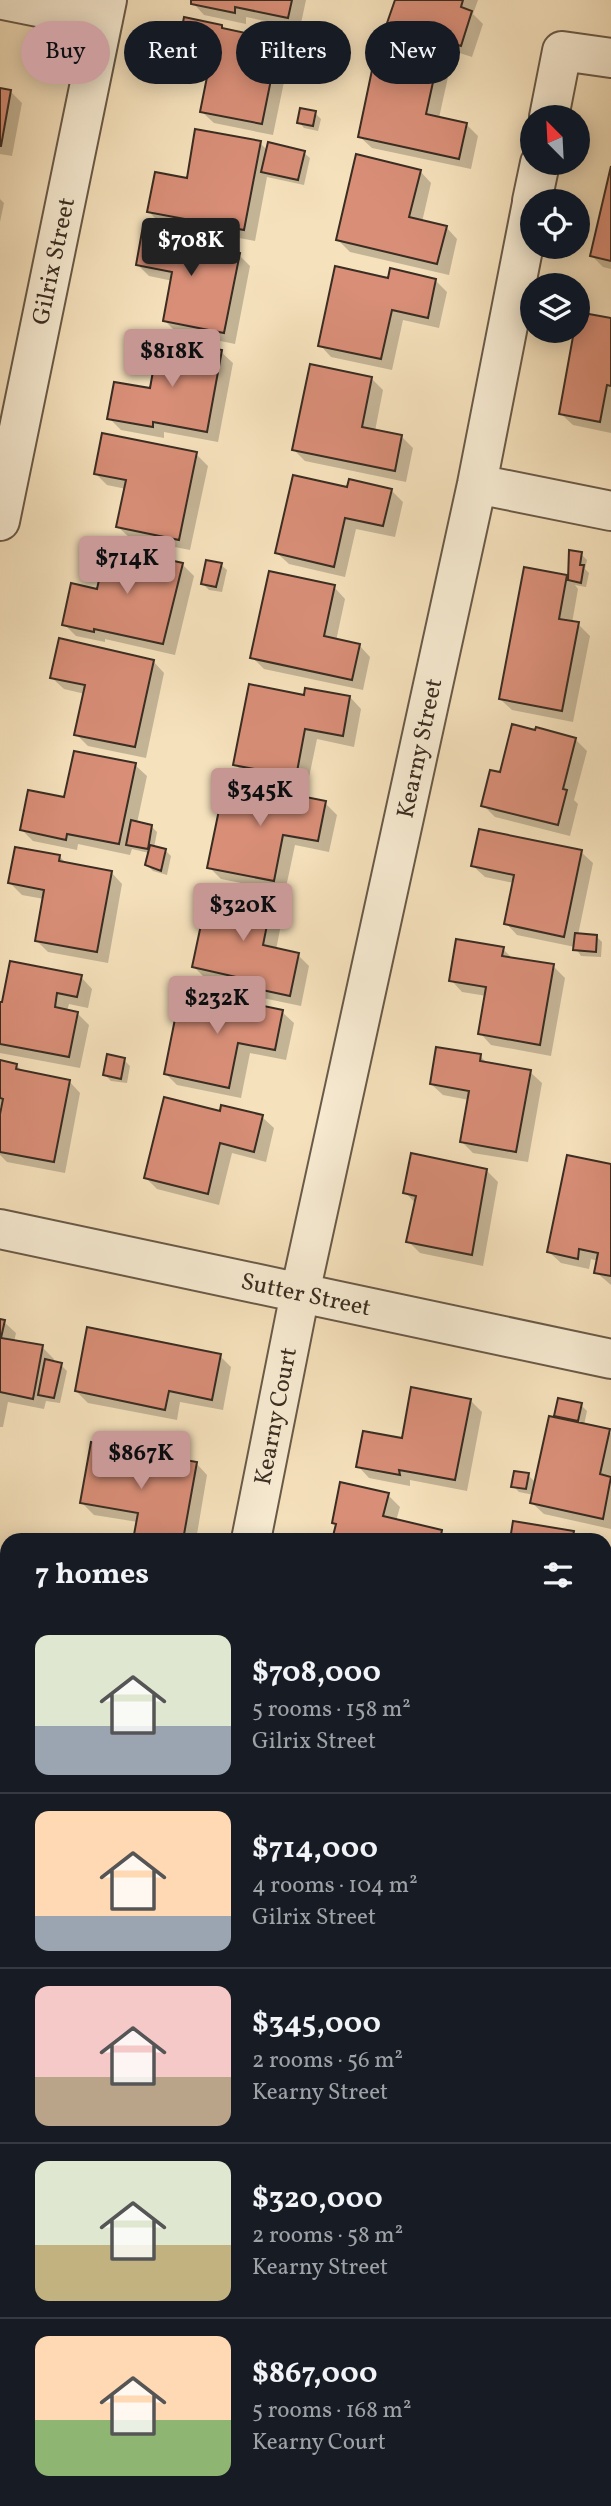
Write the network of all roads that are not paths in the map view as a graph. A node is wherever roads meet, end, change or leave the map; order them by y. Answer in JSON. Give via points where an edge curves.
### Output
{"nodes":[{"id":1,"x":3,"y":0,"type":"edge"},
{"id":2,"x":105,"y":10,"type":"edge"},
{"id":3,"x":611,"y":58,"type":"edge"},
{"id":4,"x":551,"y":105,"type":"edge"},
{"id":5,"x":521,"y":259,"type":"edge"},
{"id":6,"x":477,"y":484,"type":"junction"},
{"id":7,"x":611,"y":511,"type":"edge"},
{"id":8,"x":0,"y":521,"type":"edge"},
{"id":9,"x":0,"y":1229,"type":"edge"},
{"id":10,"x":300,"y":1293,"type":"junction"},
{"id":11,"x":611,"y":1359,"type":"edge"},
{"id":12,"x":252,"y":1533,"type":"edge"}],
"edges":[{"from":1,"to":2,"type":"street"},
{"from":2,"to":8,"type":"street","name":"Gilrix Street"},
{"from":3,"to":4,"type":"street","via":[[562,51]]},
{"from":5,"to":6,"type":"street","name":"Kearny Street"},
{"from":6,"to":7,"type":"street"},
{"from":6,"to":10,"type":"street","name":"Kearny Street"},
{"from":9,"to":10,"type":"street","name":"Sutter Street"},
{"from":10,"to":11,"type":"street","name":"Sutter Street"},
{"from":10,"to":12,"type":"street","name":"Kearny Court"}]}
